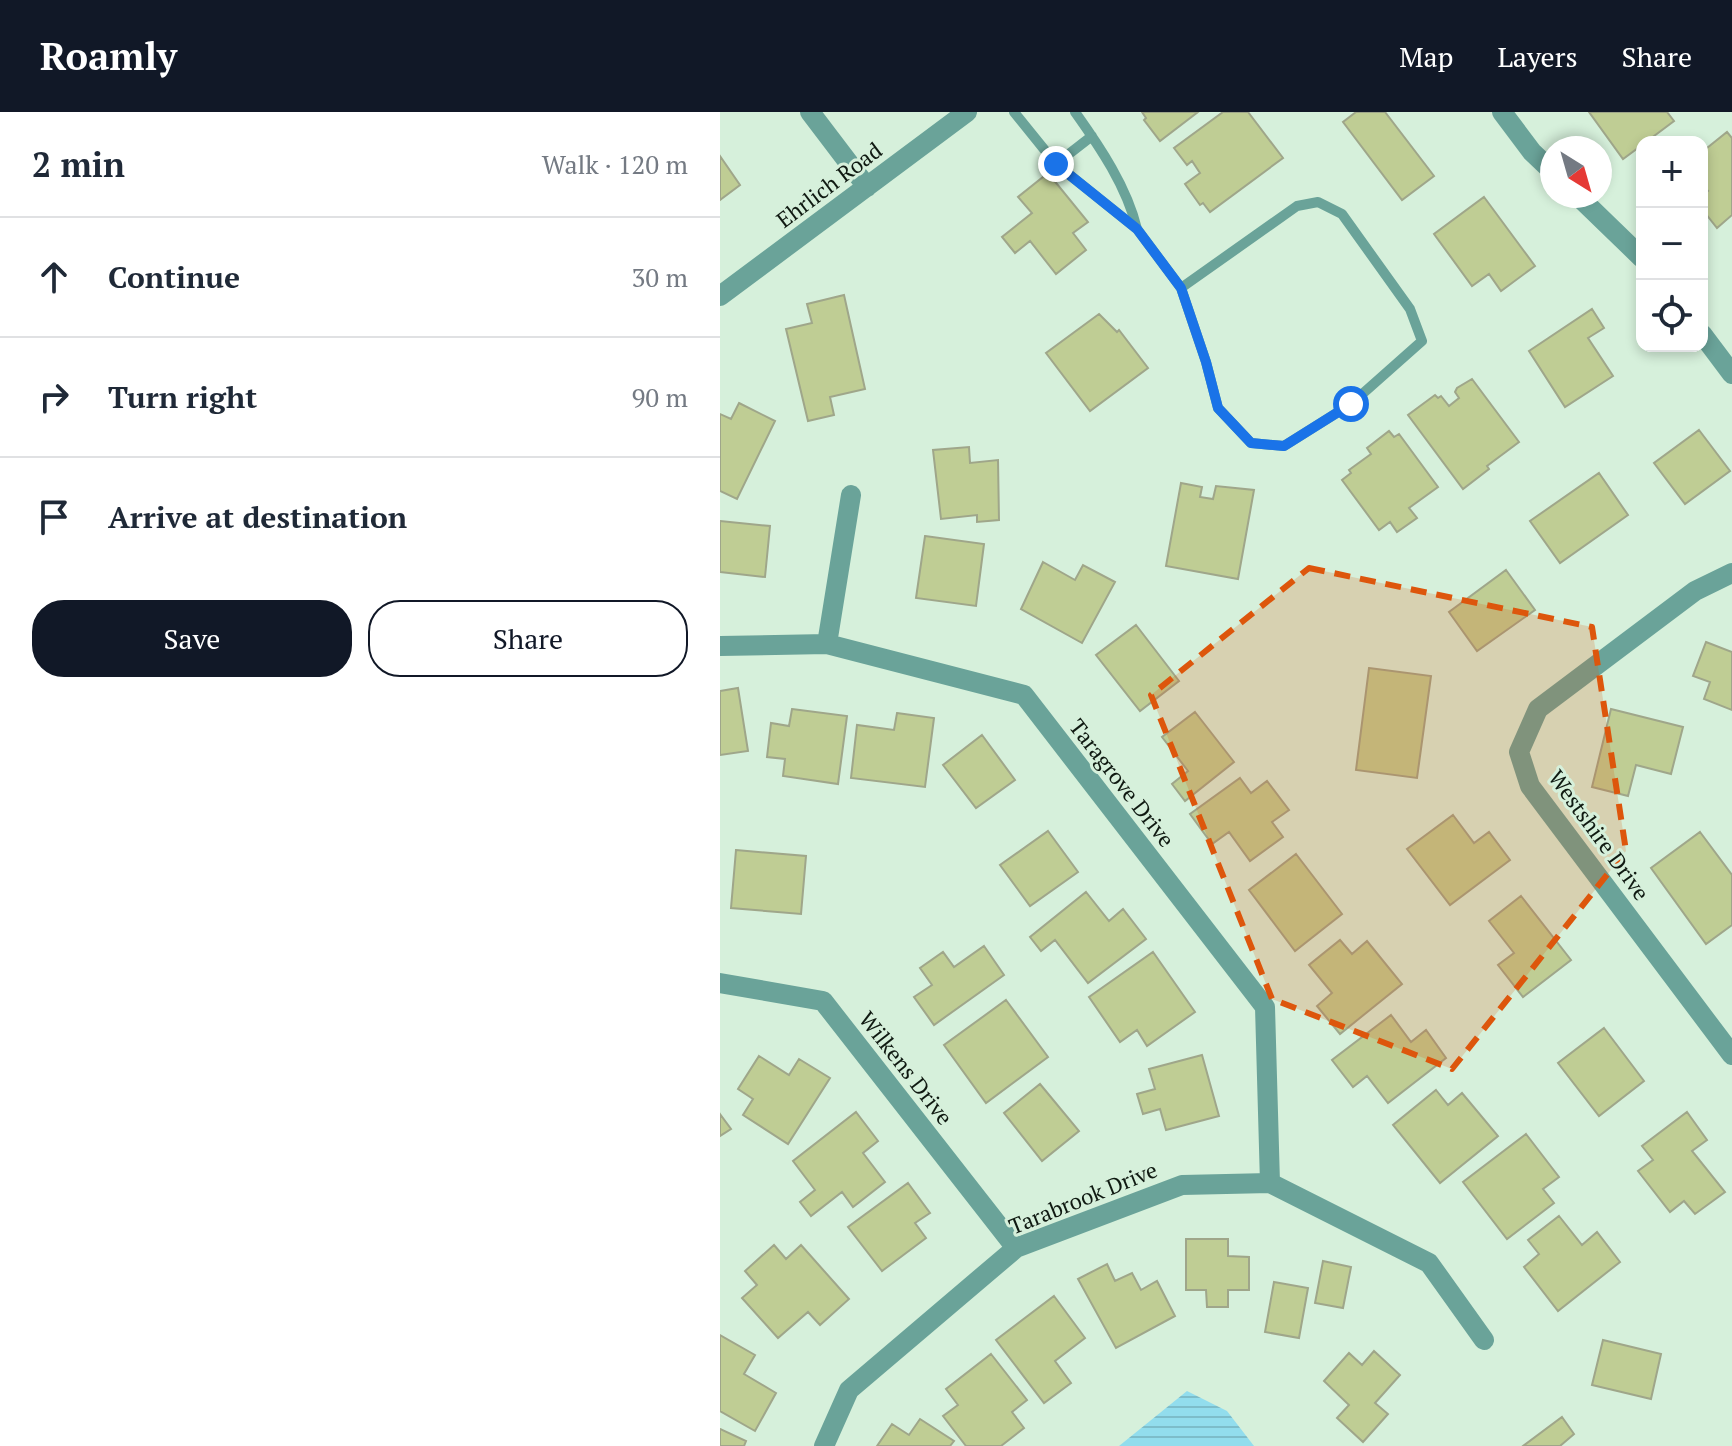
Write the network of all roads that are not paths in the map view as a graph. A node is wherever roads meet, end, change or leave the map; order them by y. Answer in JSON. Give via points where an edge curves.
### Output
{"nodes":[{"id":1,"x":810,"y":112,"type":"edge"},
{"id":2,"x":967,"y":112,"type":"edge"},
{"id":3,"x":1014,"y":112,"type":"edge"},
{"id":4,"x":1075,"y":112,"type":"edge"},
{"id":5,"x":1502,"y":112,"type":"edge"},
{"id":6,"x":1092,"y":136,"type":"junction"},
{"id":7,"x":1540,"y":160,"type":"edge"},
{"id":8,"x":1056,"y":164,"type":"junction"},
{"id":9,"x":867,"y":187,"type":"junction"},
{"id":10,"x":1590,"y":208,"type":"edge"},
{"id":11,"x":1137,"y":229,"type":"junction"},
{"id":12,"x":1636,"y":252,"type":"edge"},
{"id":13,"x":1181,"y":288,"type":"junction"},
{"id":14,"x":720,"y":296,"type":"edge"},
{"id":15,"x":1708,"y":342,"type":"edge"},
{"id":16,"x":1732,"y":374,"type":"edge"},
{"id":17,"x":851,"y":495,"type":"dead end"},
{"id":18,"x":1732,"y":573,"type":"edge"},
{"id":19,"x":827,"y":644,"type":"junction"},
{"id":20,"x":720,"y":646,"type":"edge"},
{"id":21,"x":720,"y":983,"type":"edge"},
{"id":22,"x":1732,"y":1055,"type":"edge"},
{"id":23,"x":1270,"y":1183,"type":"junction"},
{"id":24,"x":1016,"y":1248,"type":"junction"},
{"id":25,"x":1484,"y":1340,"type":"dead end"},
{"id":26,"x":824,"y":1446,"type":"edge"}],
"edges":[{"from":1,"to":9,"type":"street"},
{"from":2,"to":9,"type":"street","name":"Ehrlich Road"},
{"from":3,"to":8,"type":"lane"},
{"from":4,"to":6,"type":"lane"},
{"from":5,"to":7,"type":"street"},
{"from":6,"to":8,"type":"lane"},
{"from":6,"to":11,"type":"lane","via":[[1131,207]]},
{"from":8,"to":11,"type":"lane"},
{"from":9,"to":14,"type":"street","name":"Ehrlich Road"},
{"from":10,"to":12,"type":"street"},
{"from":11,"to":13,"type":"lane"},
{"from":13,"to":13,"type":"lane","via":[[1218,408],[1251,443],[1284,446],[1351,404],[1422,341],[1410,309],[1342,214],[1318,202],[1297,206]]},
{"from":15,"to":16,"type":"street"},
{"from":17,"to":19,"type":"street"},
{"from":18,"to":22,"type":"street","name":"Westshire Drive","via":[[1695,591],[1538,709],[1519,752],[1530,786]]},
{"from":19,"to":20,"type":"street","name":"Taragrove Drive"},
{"from":19,"to":23,"type":"street","name":"Taragrove Drive","via":[[1024,695],[1265,1007]]},
{"from":21,"to":24,"type":"street","name":"Wilkens Drive","via":[[823,1001]]},
{"from":23,"to":24,"type":"street","name":"Tarabrook Drive","via":[[1182,1185]]},
{"from":23,"to":25,"type":"street","name":"Tarabrook Drive","via":[[1429,1263]]},
{"from":24,"to":26,"type":"street","name":"Tarabrook Drive","via":[[849,1390]]}]}
